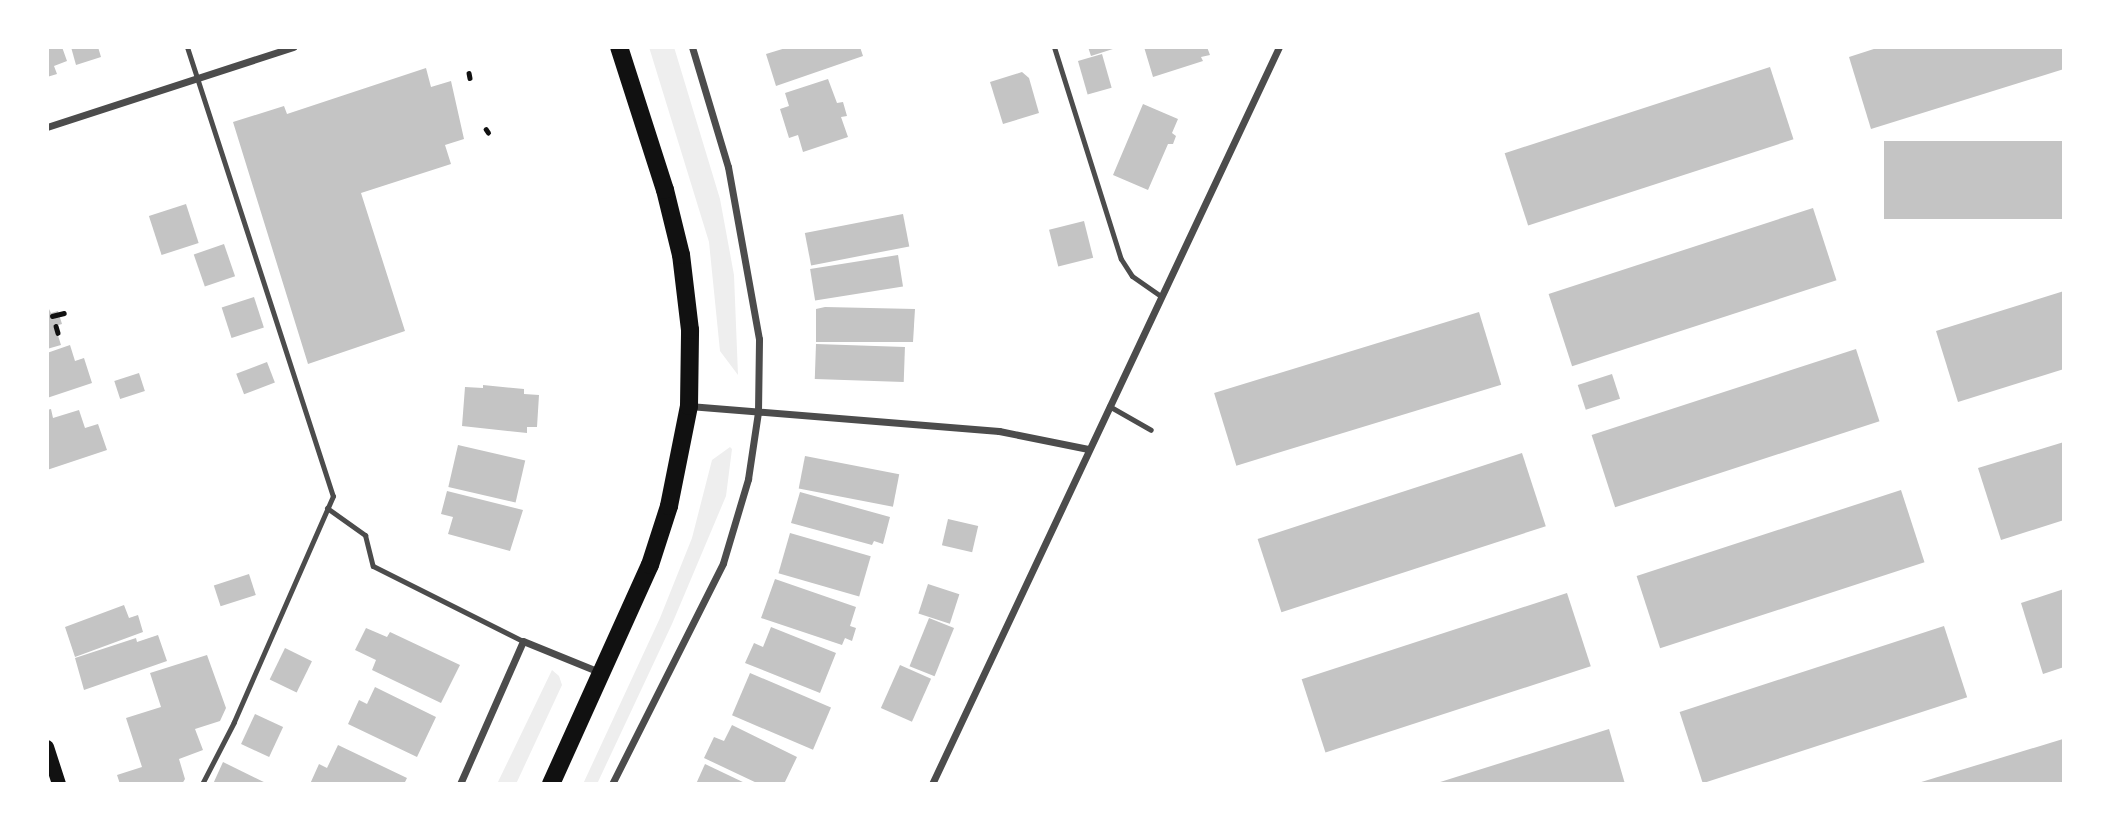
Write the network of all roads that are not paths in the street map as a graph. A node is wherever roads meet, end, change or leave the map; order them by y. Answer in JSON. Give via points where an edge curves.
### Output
{"nodes":[{"id":1,"x":187,"y":47,"type":"edge"},
{"id":2,"x":293,"y":47,"type":"edge"},
{"id":3,"x":619,"y":47,"type":"edge"},
{"id":4,"x":692,"y":47,"type":"edge"},
{"id":5,"x":1054,"y":47,"type":"edge"},
{"id":6,"x":1279,"y":47,"type":"edge"},
{"id":7,"x":198,"y":78,"type":"junction"},
{"id":8,"x":47,"y":127,"type":"edge"},
{"id":9,"x":1161,"y":296,"type":"junction"},
{"id":10,"x":688,"y":406,"type":"junction"},
{"id":11,"x":1109,"y":406,"type":"junction"},
{"id":12,"x":758,"y":411,"type":"junction"},
{"id":13,"x":1151,"y":430,"type":"dead end"},
{"id":14,"x":1088,"y":449,"type":"junction"},
{"id":15,"x":327,"y":508,"type":"junction"},
{"id":16,"x":523,"y":641,"type":"junction"},
{"id":17,"x":603,"y":673,"type":"junction"},
{"id":18,"x":47,"y":747,"type":"edge"},
{"id":19,"x":59,"y":784,"type":"edge"},
{"id":20,"x":202,"y":784,"type":"edge"},
{"id":21,"x":460,"y":784,"type":"edge"},
{"id":22,"x":551,"y":784,"type":"edge"},
{"id":23,"x":612,"y":784,"type":"edge"},
{"id":24,"x":932,"y":784,"type":"edge"}],
"edges":[{"from":1,"to":7,"type":"lane"},
{"from":2,"to":7,"type":"street"},
{"from":3,"to":10,"type":"main road","via":[[666,190],[681,255],[690,330]]},
{"from":4,"to":12,"type":"street","via":[[733,193],[759,339]]},
{"from":5,"to":9,"type":"lane","via":[[1121,259],[1132,276]]},
{"from":6,"to":9,"type":"street"},
{"from":7,"to":8,"type":"street"},
{"from":7,"to":15,"type":"lane","via":[[330,486]]},
{"from":9,"to":11,"type":"street"},
{"from":10,"to":12,"type":"street"},
{"from":10,"to":17,"type":"main road","via":[[669,506],[650,565]]},
{"from":11,"to":13,"type":"lane"},
{"from":11,"to":14,"type":"street"},
{"from":12,"to":14,"type":"street","via":[[999,431]]},
{"from":12,"to":23,"type":"street","via":[[748,479],[723,563]]},
{"from":14,"to":24,"type":"street"},
{"from":15,"to":16,"type":"lane","via":[[365,535],[373,566]]},
{"from":15,"to":20,"type":"lane","via":[[234,722]]},
{"from":16,"to":17,"type":"street"},
{"from":16,"to":21,"type":"street"},
{"from":17,"to":22,"type":"main road"},
{"from":18,"to":19,"type":"main road"}]}
